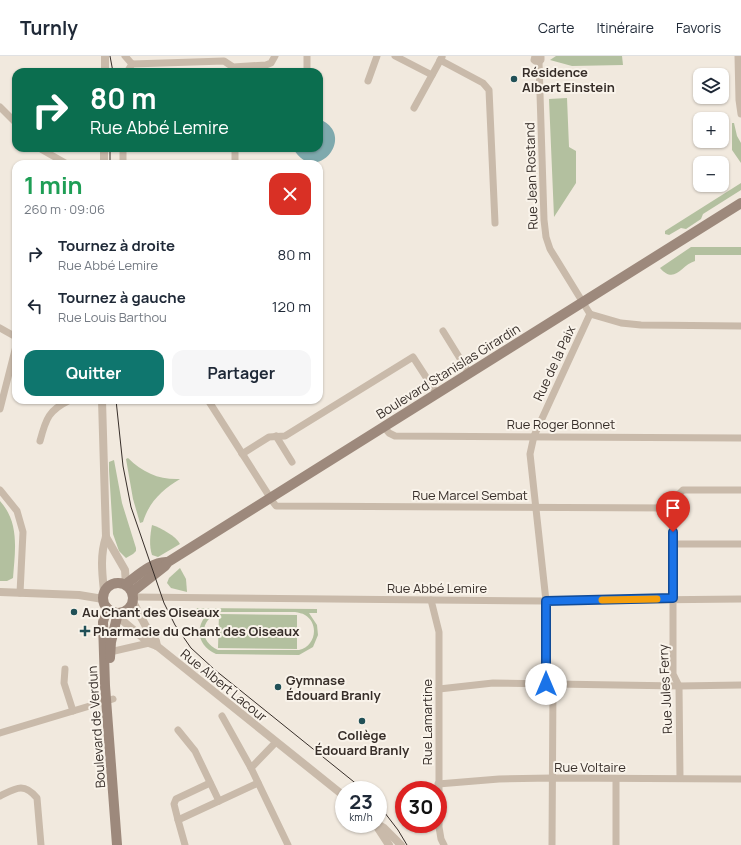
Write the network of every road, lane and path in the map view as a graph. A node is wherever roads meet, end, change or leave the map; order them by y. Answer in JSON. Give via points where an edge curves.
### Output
{"nodes":[{"id":1,"x":124,"y":56,"type":"edge"},
{"id":2,"x":275,"y":56,"type":"edge"},
{"id":3,"x":307,"y":56,"type":"edge"},
{"id":4,"x":377,"y":56,"type":"edge"},
{"id":5,"x":395,"y":56,"type":"edge"},
{"id":6,"x":738,"y":56,"type":"edge"},
{"id":7,"x":104,"y":57,"type":"edge"},
{"id":8,"x":538,"y":57,"type":"edge"},
{"id":9,"x":441,"y":58,"type":"edge"},
{"id":10,"x":132,"y":64,"type":"junction"},
{"id":11,"x":104,"y":68,"type":"edge"},
{"id":12,"x":130,"y":68,"type":"edge"},
{"id":13,"x":232,"y":68,"type":"edge"},
{"id":14,"x":241,"y":68,"type":"edge"},
{"id":15,"x":307,"y":68,"type":"edge"},
{"id":16,"x":432,"y":75,"type":"junction"},
{"id":17,"x":368,"y":81,"type":"dead end"},
{"id":18,"x":0,"y":107,"type":"edge"},
{"id":19,"x":414,"y":108,"type":"dead end"},
{"id":20,"x":741,"y":114,"type":"edge"},
{"id":21,"x":12,"y":119,"type":"edge"},
{"id":22,"x":46,"y":152,"type":"edge"},
{"id":23,"x":60,"y":160,"type":"edge"},
{"id":24,"x":741,"y":203,"type":"edge"},
{"id":25,"x":495,"y":223,"type":"dead end"},
{"id":26,"x":583,"y":302,"type":"junction"},
{"id":27,"x":590,"y":314,"type":"junction"},
{"id":28,"x":741,"y":326,"type":"edge"},
{"id":29,"x":0,"y":328,"type":"edge"},
{"id":30,"x":443,"y":331,"type":"dead end"},
{"id":31,"x":12,"y":335,"type":"edge"},
{"id":32,"x":12,"y":362,"type":"edge"},
{"id":33,"x":470,"y":373,"type":"junction"},
{"id":34,"x":437,"y":394,"type":"junction"},
{"id":35,"x":61,"y":404,"type":"edge"},
{"id":36,"x":102,"y":404,"type":"edge"},
{"id":37,"x":211,"y":404,"type":"edge"},
{"id":38,"x":0,"y":409,"type":"edge"},
{"id":39,"x":384,"y":426,"type":"junction"},
{"id":40,"x":276,"y":436,"type":"junction"},
{"id":41,"x":534,"y":436,"type":"junction"},
{"id":42,"x":741,"y":438,"type":"edge"},
{"id":43,"x":40,"y":441,"type":"dead end"},
{"id":44,"x":241,"y":452,"type":"junction"},
{"id":45,"x":292,"y":462,"type":"dead end"},
{"id":46,"x":0,"y":490,"type":"edge"},
{"id":47,"x":741,"y":490,"type":"edge"},
{"id":48,"x":270,"y":498,"type":"junction"},
{"id":49,"x":536,"y":507,"type":"junction"},
{"id":50,"x":673,"y":508,"type":"junction"},
{"id":51,"x":106,"y":537,"type":"junction"},
{"id":52,"x":673,"y":544,"type":"junction"},
{"id":53,"x":741,"y":544,"type":"edge"},
{"id":54,"x":0,"y":592,"type":"edge"},
{"id":55,"x":20,"y":593,"type":"junction"},
{"id":56,"x":131,"y":594,"type":"junction"},
{"id":57,"x":673,"y":598,"type":"junction"},
{"id":58,"x":104,"y":599,"type":"junction"},
{"id":59,"x":741,"y":599,"type":"edge"},
{"id":60,"x":431,"y":600,"type":"junction"},
{"id":61,"x":546,"y":601,"type":"junction"},
{"id":62,"x":119,"y":613,"type":"junction"},
{"id":63,"x":153,"y":645,"type":"junction"},
{"id":64,"x":110,"y":652,"type":"junction"},
{"id":65,"x":65,"y":669,"type":"dead end"},
{"id":66,"x":550,"y":684,"type":"junction"},
{"id":67,"x":741,"y":685,"type":"edge"},
{"id":68,"x":680,"y":686,"type":"junction"},
{"id":69,"x":439,"y":689,"type":"junction"},
{"id":70,"x":109,"y":699,"type":"junction"},
{"id":71,"x":73,"y":711,"type":"junction"},
{"id":72,"x":222,"y":716,"type":"dead end"},
{"id":73,"x":178,"y":730,"type":"dead end"},
{"id":74,"x":0,"y":733,"type":"edge"},
{"id":75,"x":276,"y":742,"type":"junction"},
{"id":76,"x":251,"y":768,"type":"junction"},
{"id":77,"x":552,"y":778,"type":"junction"},
{"id":78,"x":680,"y":778,"type":"junction"},
{"id":79,"x":741,"y":779,"type":"edge"},
{"id":80,"x":616,"y":780,"type":"junction"},
{"id":81,"x":438,"y":781,"type":"edge"},
{"id":82,"x":258,"y":783,"type":"junction"},
{"id":83,"x":447,"y":783,"type":"edge"},
{"id":84,"x":210,"y":784,"type":"junction"},
{"id":85,"x":335,"y":789,"type":"edge"},
{"id":86,"x":0,"y":796,"type":"edge"},
{"id":87,"x":219,"y":801,"type":"junction"},
{"id":88,"x":178,"y":820,"type":"junction"},
{"id":89,"x":387,"y":831,"type":"edge"},
{"id":90,"x":382,"y":833,"type":"edge"},
{"id":91,"x":440,"y":833,"type":"edge"},
{"id":92,"x":41,"y":845,"type":"edge"},
{"id":93,"x":117,"y":845,"type":"edge"},
{"id":94,"x":124,"y":845,"type":"edge"},
{"id":95,"x":184,"y":845,"type":"edge"},
{"id":96,"x":288,"y":845,"type":"edge"},
{"id":97,"x":389,"y":845,"type":"edge"},
{"id":98,"x":401,"y":845,"type":"edge"},
{"id":99,"x":442,"y":845,"type":"edge"},
{"id":100,"x":552,"y":845,"type":"edge"},
{"id":101,"x":616,"y":845,"type":"edge"}],
"edges":[{"from":1,"to":10,"type":"street"},
{"from":2,"to":14,"type":"street","via":[[271,63],[266,65]]},
{"from":3,"to":15,"type":"street"},
{"from":4,"to":17,"type":"street"},
{"from":5,"to":16,"type":"street"},
{"from":6,"to":20,"type":"street"},
{"from":7,"to":11,"type":"street"},
{"from":8,"to":26,"type":"street","name":"Rue Jean Rostand","via":[[546,237],[552,253]]},
{"from":9,"to":16,"type":"street"},
{"from":9,"to":25,"type":"street","via":[[483,83],[489,90]]},
{"from":10,"to":12,"type":"street"},
{"from":10,"to":13,"type":"street","via":[[224,61]]},
{"from":16,"to":19,"type":"street"},
{"from":18,"to":21,"type":"street"},
{"from":22,"to":23,"type":"street"},
{"from":24,"to":26,"type":"main road","name":"Boulevard Stanislas Girardin"},
{"from":26,"to":27,"type":"street"},
{"from":26,"to":33,"type":"main road","name":"Boulevard Stanislas Girardin"},
{"from":27,"to":28,"type":"street","via":[[621,323],[641,325]]},
{"from":27,"to":41,"type":"street","name":"Rue de la Paix"},
{"from":29,"to":31,"type":"street"},
{"from":30,"to":33,"type":"street"},
{"from":32,"to":38,"type":"street"},
{"from":33,"to":34,"type":"main road","name":"Boulevard Stanislas Girardin"},
{"from":34,"to":39,"type":"main road","name":"Boulevard Stanislas Girardin"},
{"from":34,"to":40,"type":"street","via":[[413,357],[284,436]]},
{"from":35,"to":43,"type":"street","via":[[51,413]]},
{"from":36,"to":51,"type":"street"},
{"from":37,"to":44,"type":"street"},
{"from":39,"to":41,"type":"street","name":"Rue Roger Bonnet","via":[[394,436]]},
{"from":39,"to":48,"type":"main road","name":"Boulevard Stanislas Girardin"},
{"from":40,"to":44,"type":"street","via":[[269,437]]},
{"from":40,"to":45,"type":"street"},
{"from":41,"to":42,"type":"street","name":"Rue Roger Bonnet"},
{"from":41,"to":49,"type":"street","name":"Rue de la Paix","via":[[530,454]]},
{"from":44,"to":48,"type":"street"},
{"from":46,"to":55,"type":"street","via":[[17,511],[23,532]]},
{"from":47,"to":50,"type":"street","via":[[683,490],[673,500]]},
{"from":48,"to":49,"type":"street","name":"Rue Marcel Sembat","via":[[276,506]]},
{"from":48,"to":56,"type":"main road","name":"Boulevard Stanislas Girardin","via":[[168,562],[148,568]]},
{"from":49,"to":50,"type":"street","name":"Rue Marcel Sembat"},
{"from":49,"to":61,"type":"street","name":"Rue de la Paix"},
{"from":50,"to":52,"type":"street","name":"Rue Jules Ferry"},
{"from":51,"to":56,"type":"street","name":"Rue Albert Lacour","via":[[126,570]]},
{"from":51,"to":58,"type":"street","via":[[102,548],[101,571]]},
{"from":52,"to":53,"type":"street"},
{"from":52,"to":57,"type":"street","name":"Rue Jules Ferry"},
{"from":54,"to":55,"type":"street"},
{"from":55,"to":58,"type":"street","via":[[79,595]]},
{"from":56,"to":58,"type":"main road","via":[[120,582],[114,583],[108,586]]},
{"from":56,"to":60,"type":"street","name":"Rue Abbé Lemire"},
{"from":56,"to":62,"type":"main road","via":[[128,610]]},
{"from":56,"to":63,"type":"street","name":"Rue Albert Lacour","via":[[150,634],[156,641]]},
{"from":57,"to":59,"type":"street","name":"Rue Abbé Lemire"},
{"from":57,"to":61,"type":"street","name":"Rue Abbé Lemire"},
{"from":57,"to":68,"type":"street","name":"Rue Jules Ferry","via":[[673,674]]},
{"from":58,"to":62,"type":"main road","via":[[112,612]]},
{"from":58,"to":70,"type":"main road","name":"Boulevard de Verdun","via":[[103,622]]},
{"from":60,"to":61,"type":"street","name":"Rue Abbé Lemire"},
{"from":60,"to":69,"type":"street","name":"Rue Lamartine","via":[[439,632]]},
{"from":61,"to":66,"type":"street","name":"Rue de la Paix"},
{"from":62,"to":63,"type":"street","name":"Rue Albert Lacour","via":[[123,622]]},
{"from":62,"to":64,"type":"main road","name":"Boulevard de Verdun"},
{"from":63,"to":64,"type":"street"},
{"from":63,"to":75,"type":"street","name":"Rue Albert Lacour"},
{"from":64,"to":70,"type":"main road","name":"Boulevard de Verdun"},
{"from":65,"to":71,"type":"street","via":[[64,683]]},
{"from":66,"to":68,"type":"street"},
{"from":66,"to":69,"type":"street","via":[[493,683]]},
{"from":66,"to":77,"type":"street","name":"Rue de la Paix"},
{"from":67,"to":68,"type":"street"},
{"from":68,"to":78,"type":"street","name":"Rue Jules Ferry"},
{"from":69,"to":81,"type":"street","name":"Rue Lamartine"},
{"from":70,"to":71,"type":"street"},
{"from":70,"to":93,"type":"main road","name":"Boulevard de Verdun"},
{"from":70,"to":94,"type":"main road","name":"Boulevard de Verdun"},
{"from":71,"to":74,"type":"street"},
{"from":72,"to":76,"type":"street","name":"Rue Albert Lacour"},
{"from":73,"to":84,"type":"street","via":[[195,751]]},
{"from":75,"to":76,"type":"street"},
{"from":75,"to":85,"type":"street","name":"Rue Albert Lacour"},
{"from":76,"to":82,"type":"street","name":"Rue Albert Lacour"},
{"from":77,"to":80,"type":"street","name":"Rue Voltaire"},
{"from":77,"to":83,"type":"street","name":"Rue Voltaire"},
{"from":77,"to":100,"type":"street","name":"Rue de la Paix"},
{"from":78,"to":79,"type":"street","name":"Rue Voltaire"},
{"from":78,"to":80,"type":"street","name":"Rue Voltaire"},
{"from":80,"to":101,"type":"street"},
{"from":82,"to":87,"type":"street"},
{"from":82,"to":96,"type":"street","name":"Rue Albert Lacour"},
{"from":84,"to":87,"type":"street"},
{"from":84,"to":88,"type":"street","via":[[176,799],[174,804]]},
{"from":86,"to":92,"type":"street","via":[[21,788],[28,789],[37,798]]},
{"from":87,"to":88,"type":"street"},
{"from":88,"to":95,"type":"street"},
{"from":89,"to":98,"type":"street"},
{"from":90,"to":97,"type":"street"},
{"from":91,"to":99,"type":"street","name":"Rue Lamartine"}]}
